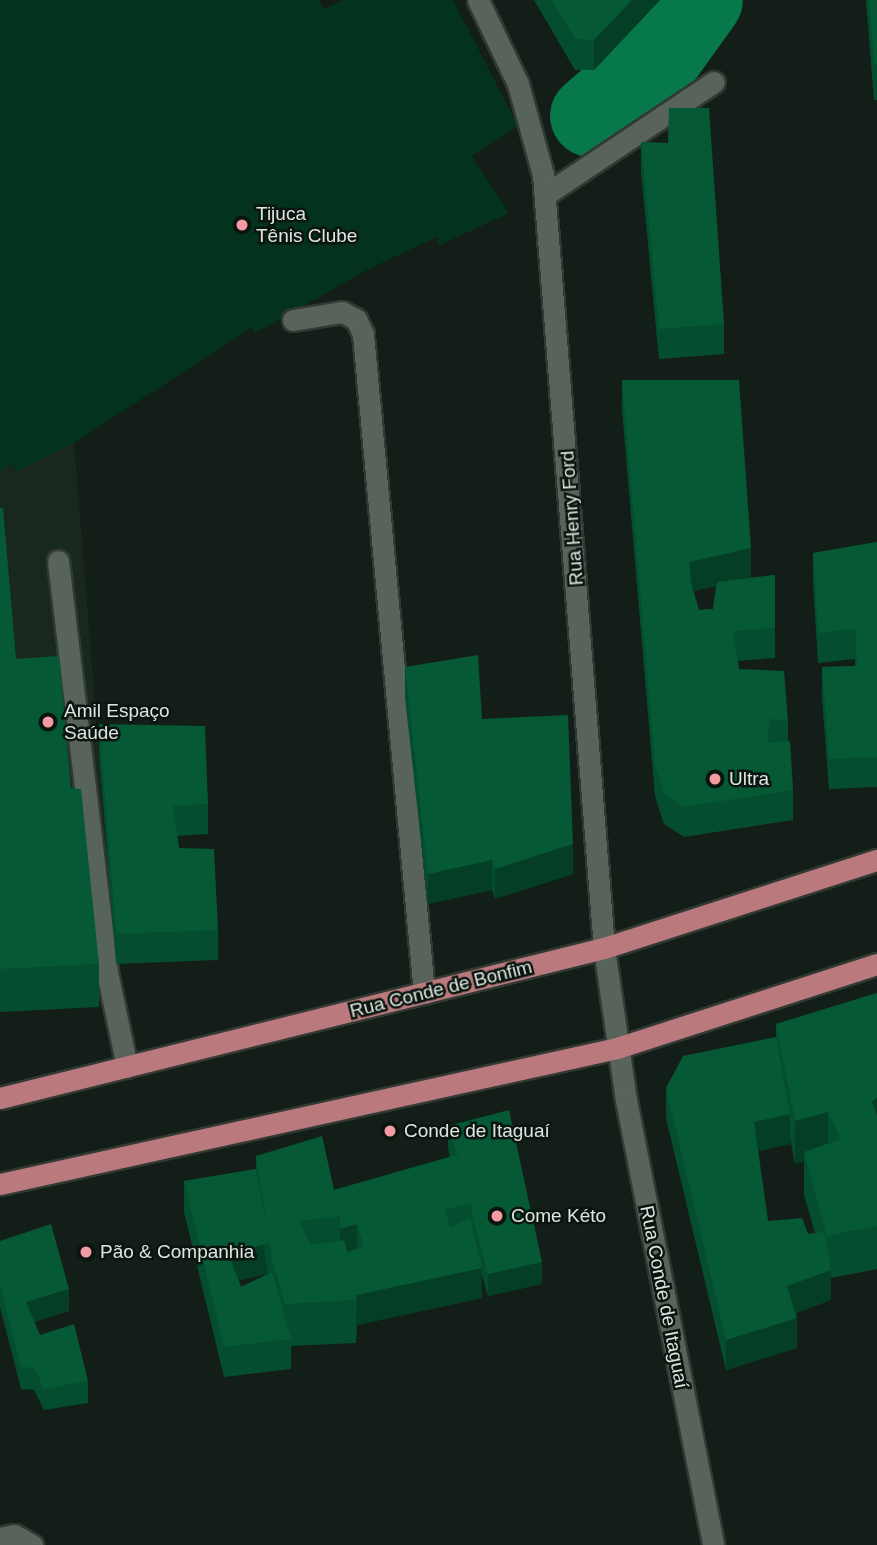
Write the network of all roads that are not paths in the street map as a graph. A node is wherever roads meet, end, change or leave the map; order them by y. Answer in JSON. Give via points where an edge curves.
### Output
{"nodes":[{"id":1,"x":478,"y":0,"type":"edge"},
{"id":2,"x":714,"y":82,"type":"dead end"},
{"id":3,"x":545,"y":195,"type":"junction"},
{"id":4,"x":293,"y":320,"type":"dead end"},
{"id":5,"x":58,"y":561,"type":"dead end"},
{"id":6,"x":877,"y":860,"type":"edge"},
{"id":7,"x":604,"y":948,"type":"junction"},
{"id":8,"x":877,"y":964,"type":"edge"},
{"id":9,"x":424,"y":993,"type":"junction"},
{"id":10,"x":617,"y":1048,"type":"junction"},
{"id":11,"x":127,"y":1068,"type":"junction"},
{"id":12,"x":0,"y":1098,"type":"edge"},
{"id":13,"x":0,"y":1184,"type":"edge"},
{"id":14,"x":0,"y":1538,"type":"edge"},
{"id":15,"x":32,"y":1545,"type":"edge"},
{"id":16,"x":713,"y":1545,"type":"edge"}],
"edges":[{"from":1,"to":3,"type":"street","name":"Rua Henry Ford","via":[[518,84]]},
{"from":2,"to":3,"type":"street"},
{"from":3,"to":7,"type":"street","name":"Rua Henry Ford"},
{"from":4,"to":9,"type":"street","via":[[342,313],[356,319],[363,334]]},
{"from":5,"to":11,"type":"street","via":[[107,972]]},
{"from":6,"to":7,"type":"main road","name":"Rua Conde de Bonfim"},
{"from":7,"to":9,"type":"main road","name":"Rua Conde de Bonfim"},
{"from":7,"to":10,"type":"street","name":"Rua Henry Ford"},
{"from":8,"to":10,"type":"main road"},
{"from":9,"to":11,"type":"main road","name":"Rua Conde de Bonfim"},
{"from":10,"to":13,"type":"main road"},
{"from":10,"to":16,"type":"street","name":"Rua Conde de Itaguaí"},
{"from":11,"to":12,"type":"main road","name":"Rua Conde de Bonfim"},
{"from":14,"to":15,"type":"street","via":[[14,1535]]}]}
